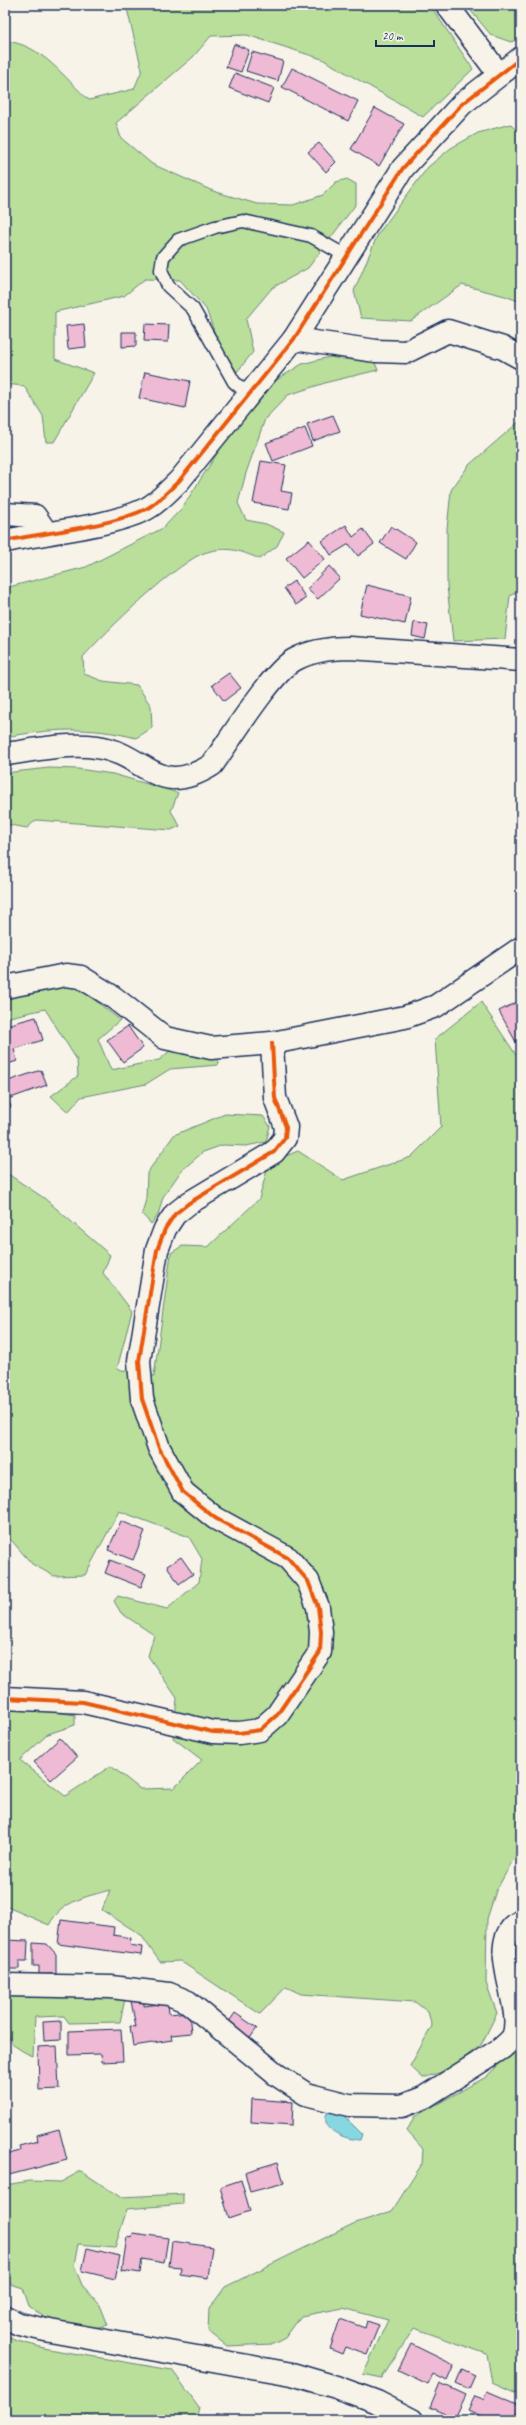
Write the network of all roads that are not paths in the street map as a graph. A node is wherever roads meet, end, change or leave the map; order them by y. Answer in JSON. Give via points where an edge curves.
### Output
{"nodes":[{"id":1,"x":447,"y":5,"type":"edge"},
{"id":2,"x":521,"y":58,"type":"edge"},
{"id":3,"x":498,"y":73,"type":"junction"},
{"id":4,"x":346,"y":256,"type":"junction"},
{"id":5,"x":294,"y":339,"type":"junction"},
{"id":6,"x":521,"y":358,"type":"edge"},
{"id":7,"x":248,"y":394,"type":"junction"},
{"id":8,"x":5,"y":514,"type":"edge"},
{"id":9,"x":46,"y":532,"type":"junction"},
{"id":10,"x":5,"y":541,"type":"edge"},
{"id":11,"x":521,"y":660,"type":"edge"},
{"id":12,"x":5,"y":754,"type":"edge"},
{"id":13,"x":521,"y":948,"type":"edge"},
{"id":14,"x":5,"y":987,"type":"edge"},
{"id":15,"x":272,"y":1043,"type":"junction"},
{"id":16,"x":5,"y":1698,"type":"edge"},
{"id":17,"x":521,"y":1921,"type":"edge"},
{"id":18,"x":5,"y":1985,"type":"edge"},
{"id":19,"x":5,"y":2317,"type":"edge"},
{"id":20,"x":412,"y":2420,"type":"edge"}],
"edges":[{"from":1,"to":3,"type":"street"},
{"from":2,"to":3,"type":"street"},
{"from":3,"to":4,"type":"street","via":[[456,109],[403,168]]},
{"from":4,"to":5,"type":"street"},
{"from":4,"to":7,"type":"lane","via":[[311,236],[243,221],[215,227],[178,240],[163,257],[161,270],[168,286],[193,309],[234,382]]},
{"from":5,"to":6,"type":"street","via":[[376,351],[406,352],[448,331],[503,348]]},
{"from":5,"to":7,"type":"street"},
{"from":7,"to":9,"type":"street","via":[[179,481],[147,508],[108,522]]},
{"from":8,"to":9,"type":"street","via":[[35,516]]},
{"from":9,"to":10,"type":"street"},
{"from":11,"to":12,"type":"street","via":[[350,648],[325,649],[294,660],[275,677],[212,765],[197,774],[180,779],[158,776],[119,753],[98,747],[73,746]]},
{"from":13,"to":15,"type":"street","via":[[436,1006],[405,1017]]},
{"from":14,"to":15,"type":"street","via":[[66,975],[80,977],[113,997],[165,1038],[211,1048]]},
{"from":15,"to":16,"type":"street","via":[[275,1098],[286,1127],[285,1138],[274,1152],[189,1203],[175,1214],[165,1229],[157,1250],[139,1361],[142,1399],[159,1448],[183,1492],[215,1518],[288,1558],[308,1581],[318,1607],[320,1652],[278,1715],[260,1730],[239,1733],[213,1732],[84,1702]]},
{"from":17,"to":18,"type":"street","via":[[514,1925],[505,1944],[516,2006],[512,2037],[502,2048],[423,2098],[402,2106],[349,2105],[306,2094],[277,2076],[188,2002],[168,1994],[111,1987]]},
{"from":19,"to":20,"type":"street","via":[[20,2324],[50,2331],[292,2374],[370,2400]]}]}
